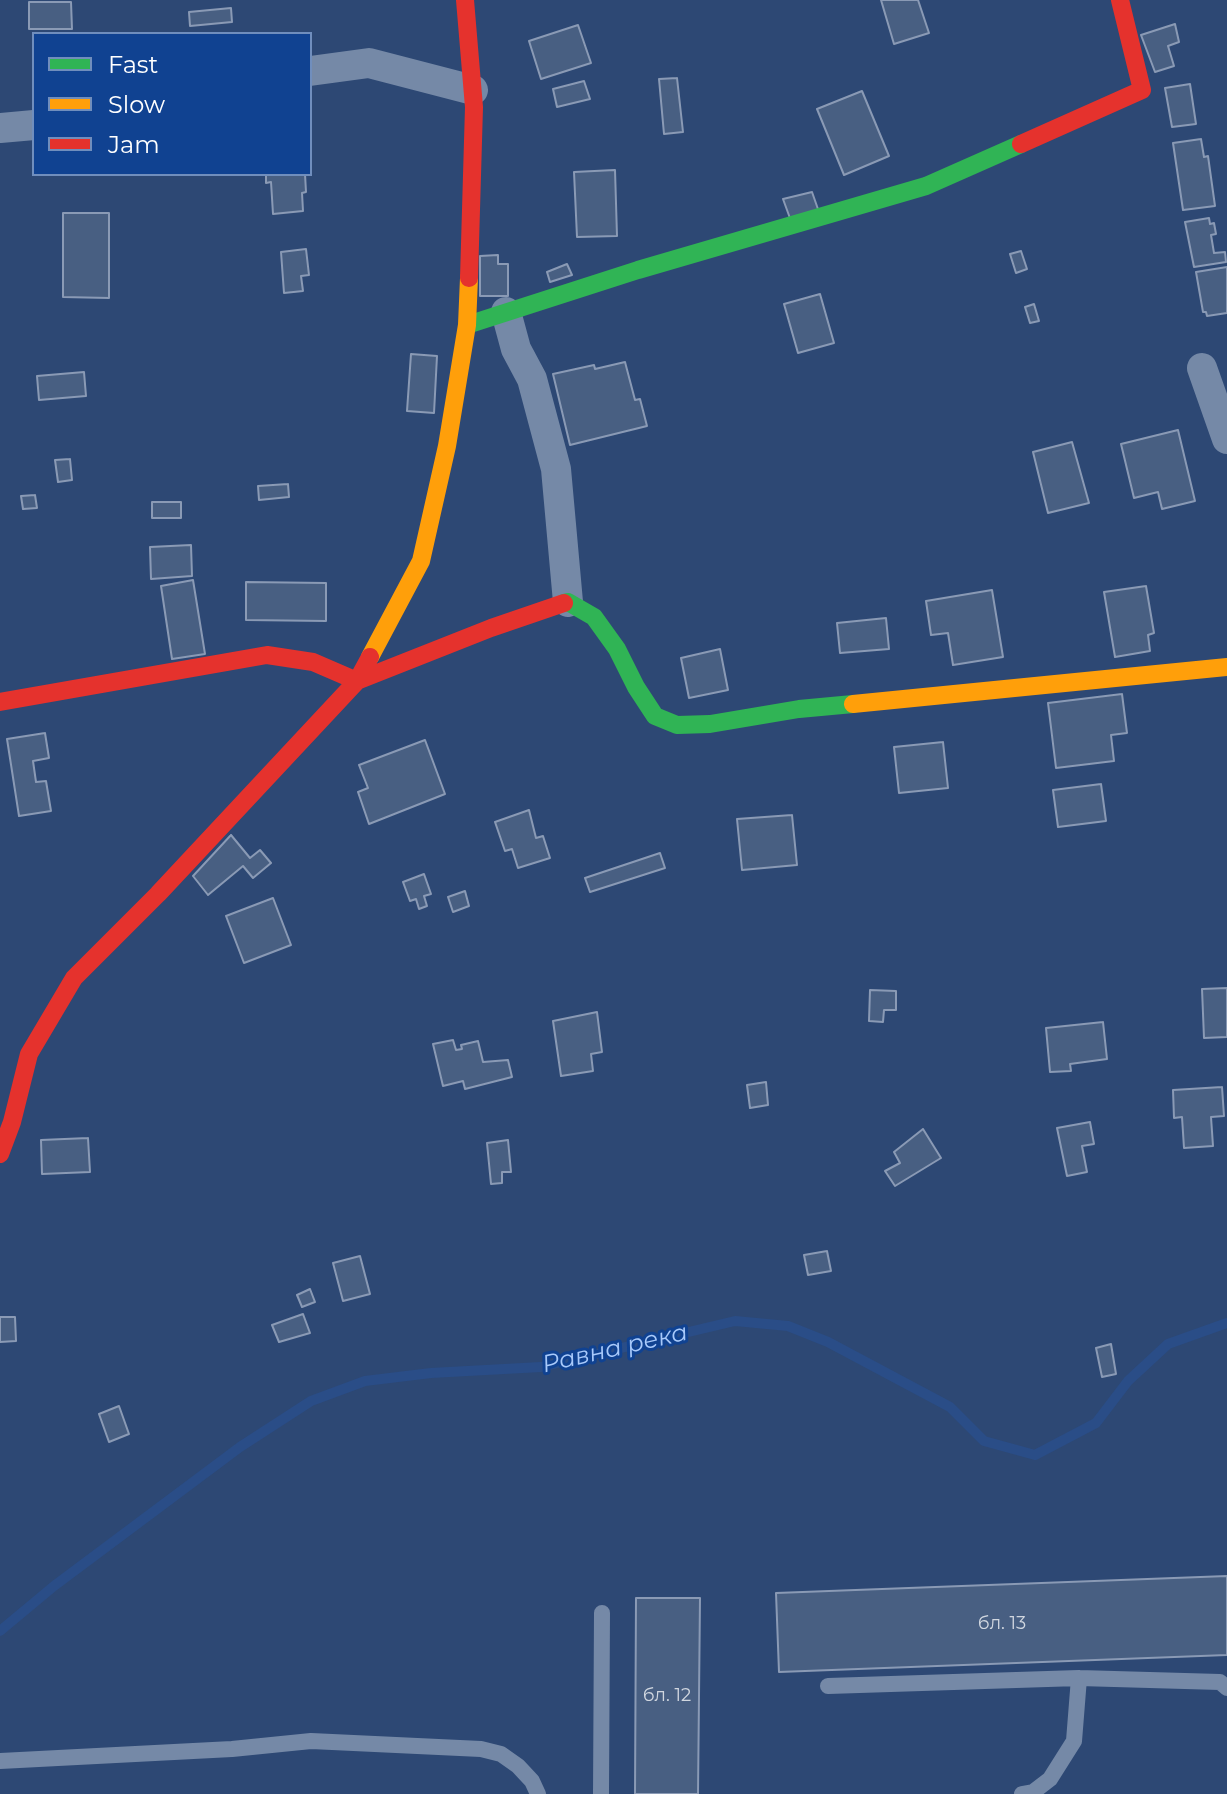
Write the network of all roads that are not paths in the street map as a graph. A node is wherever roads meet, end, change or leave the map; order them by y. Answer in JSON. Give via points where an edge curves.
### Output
{"nodes":[{"id":1,"x":465,"y":0,"type":"edge"},
{"id":2,"x":1120,"y":0,"type":"edge"},
{"id":3,"x":312,"y":71,"type":"edge"},
{"id":4,"x":473,"y":90,"type":"junction"},
{"id":5,"x":32,"y":125,"type":"edge"},
{"id":6,"x":0,"y":128,"type":"edge"},
{"id":7,"x":506,"y":312,"type":"junction"},
{"id":8,"x":467,"y":325,"type":"junction"},
{"id":9,"x":1202,"y":368,"type":"dead end"},
{"id":10,"x":1227,"y":439,"type":"edge"},
{"id":11,"x":568,"y":602,"type":"junction"},
{"id":12,"x":1227,"y":667,"type":"edge"},
{"id":13,"x":357,"y":681,"type":"junction"},
{"id":14,"x":0,"y":702,"type":"edge"},
{"id":15,"x":0,"y":1154,"type":"edge"},
{"id":16,"x":602,"y":1613,"type":"dead end"},
{"id":17,"x":1079,"y":1678,"type":"junction"},
{"id":18,"x":828,"y":1686,"type":"dead end"},
{"id":19,"x":1227,"y":1688,"type":"edge"},
{"id":20,"x":0,"y":1761,"type":"edge"},
{"id":21,"x":538,"y":1794,"type":"edge"},
{"id":22,"x":601,"y":1794,"type":"edge"},
{"id":23,"x":1022,"y":1794,"type":"edge"}],
"edges":[{"from":1,"to":4,"type":"street"},
{"from":2,"to":7,"type":"street","via":[[1142,90],[926,186]]},
{"from":3,"to":4,"type":"street","via":[[369,63]]},
{"from":4,"to":8,"type":"street"},
{"from":5,"to":6,"type":"street"},
{"from":7,"to":8,"type":"street"},
{"from":7,"to":11,"type":"street","via":[[516,349],[532,379],[556,469]]},
{"from":8,"to":13,"type":"street","via":[[421,561]]},
{"from":9,"to":10,"type":"street"},
{"from":11,"to":12,"type":"street","via":[[594,617],[655,716],[677,725]]},
{"from":11,"to":13,"type":"street"},
{"from":13,"to":14,"type":"street","via":[[313,662],[267,655]]},
{"from":13,"to":15,"type":"street","via":[[74,978],[29,1054]]},
{"from":16,"to":22,"type":"lane"},
{"from":17,"to":18,"type":"lane"},
{"from":17,"to":19,"type":"lane","via":[[1220,1682]]},
{"from":17,"to":23,"type":"lane","via":[[1074,1741],[1050,1779]]},
{"from":20,"to":21,"type":"lane","via":[[311,1741],[481,1749],[518,1766]]}]}
